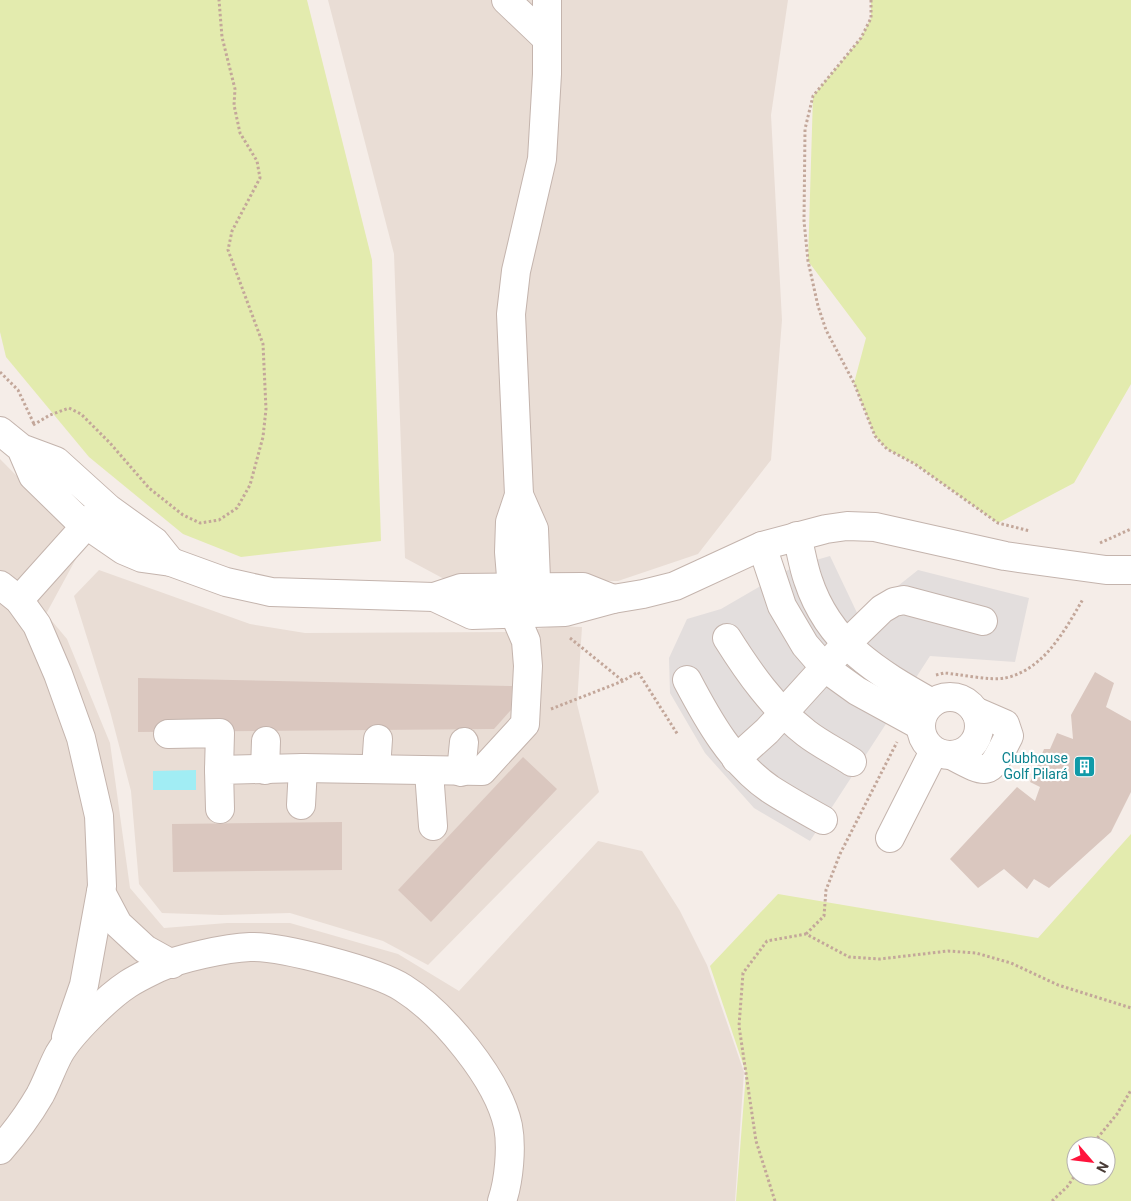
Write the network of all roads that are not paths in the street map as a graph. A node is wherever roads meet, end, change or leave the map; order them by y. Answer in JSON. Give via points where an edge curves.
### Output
{"nodes":[{"id":1,"x":506,"y":0,"type":"edge"},
{"id":2,"x":547,"y":0,"type":"edge"},
{"id":3,"x":547,"y":39,"type":"junction"},
{"id":4,"x":17,"y":436,"type":"edge"},
{"id":5,"x":104,"y":505,"type":"junction"},
{"id":6,"x":86,"y":525,"type":"junction"},
{"id":7,"x":797,"y":536,"type":"junction"},
{"id":8,"x":762,"y":546,"type":"junction"},
{"id":9,"x":171,"y":562,"type":"junction"},
{"id":10,"x":1131,"y":570,"type":"edge"},
{"id":11,"x":10,"y":593,"type":"edge"},
{"id":12,"x":525,"y":600,"type":"junction"},
{"id":13,"x":983,"y":620,"type":"dead end"},
{"id":14,"x":726,"y":638,"type":"dead end"},
{"id":15,"x":845,"y":645,"type":"junction"},
{"id":16,"x":825,"y":668,"type":"junction"},
{"id":17,"x":687,"y":680,"type":"dead end"},
{"id":18,"x":783,"y":713,"type":"junction"},
{"id":19,"x":926,"y":714,"type":"junction"},
{"id":20,"x":168,"y":734,"type":"dead end"},
{"id":21,"x":378,"y":739,"type":"dead end"},
{"id":22,"x":266,"y":741,"type":"dead end"},
{"id":23,"x":464,"y":742,"type":"dead end"},
{"id":24,"x":943,"y":754,"type":"junction"},
{"id":25,"x":736,"y":759,"type":"junction"},
{"id":26,"x":852,"y":762,"type":"dead end"},
{"id":27,"x":303,"y":768,"type":"junction"},
{"id":28,"x":376,"y":769,"type":"junction"},
{"id":29,"x":219,"y":770,"type":"junction"},
{"id":30,"x":265,"y":770,"type":"junction"},
{"id":31,"x":429,"y":772,"type":"junction"},
{"id":32,"x":461,"y":772,"type":"junction"},
{"id":33,"x":301,"y":805,"type":"dead end"},
{"id":34,"x":220,"y":809,"type":"dead end"},
{"id":35,"x":823,"y":820,"type":"dead end"},
{"id":36,"x":433,"y":826,"type":"dead end"},
{"id":37,"x":890,"y":838,"type":"dead end"},
{"id":38,"x":101,"y":892,"type":"junction"},
{"id":39,"x":172,"y":964,"type":"junction"},
{"id":40,"x":60,"y":1052,"type":"junction"},
{"id":41,"x":0,"y":1150,"type":"edge"},
{"id":42,"x":502,"y":1201,"type":"edge"}],
"edges":[{"from":1,"to":3,"type":"street"},
{"from":2,"to":3,"type":"street"},
{"from":3,"to":12,"type":"street","via":[[542,159],[516,271],[511,314],[519,495],[534,529]]},
{"from":4,"to":5,"type":"street","via":[[56,461]]},
{"from":4,"to":6,"type":"street","via":[[33,476]]},
{"from":5,"to":6,"type":"street"},
{"from":5,"to":9,"type":"street","via":[[155,542]]},
{"from":6,"to":9,"type":"street","via":[[123,550],[142,558]]},
{"from":6,"to":11,"type":"street"},
{"from":7,"to":8,"type":"street"},
{"from":7,"to":10,"type":"street","via":[[847,526],[875,527],[1005,556],[1106,570]]},
{"from":7,"to":15,"type":"street","via":[[808,581],[824,616]]},
{"from":8,"to":12,"type":"street","via":[[675,586],[565,612]]},
{"from":8,"to":16,"type":"street","via":[[782,606],[805,644]]},
{"from":9,"to":12,"type":"street","via":[[226,582],[271,592],[434,596],[472,615]]},
{"from":11,"to":38,"type":"street","via":[[37,625],[81,738],[99,816]]},
{"from":12,"to":32,"type":"street","via":[[528,666],[525,724],[482,771]]},
{"from":13,"to":15,"type":"street","via":[[904,600],[882,608]]},
{"from":14,"to":18,"type":"street","via":[[751,676]]},
{"from":15,"to":16,"type":"street"},
{"from":15,"to":19,"type":"street"},
{"from":16,"to":18,"type":"street"},
{"from":16,"to":19,"type":"street","via":[[857,690]]},
{"from":17,"to":25,"type":"street"},
{"from":18,"to":25,"type":"street"},
{"from":18,"to":26,"type":"street","via":[[807,734]]},
{"from":19,"to":24,"type":"street","via":[[926,744]]},
{"from":19,"to":24,"type":"street","via":[[941,698],[956,698],[1005,724],[1009,736],[994,764],[984,770]]},
{"from":20,"to":29,"type":"street","via":[[220,733]]},
{"from":21,"to":28,"type":"street"},
{"from":22,"to":30,"type":"street"},
{"from":23,"to":32,"type":"street"},
{"from":24,"to":37,"type":"street"},
{"from":25,"to":35,"type":"street","via":[[769,788]]},
{"from":27,"to":28,"type":"street"},
{"from":27,"to":30,"type":"street"},
{"from":27,"to":33,"type":"street"},
{"from":28,"to":31,"type":"street"},
{"from":29,"to":30,"type":"street"},
{"from":29,"to":34,"type":"street"},
{"from":31,"to":32,"type":"street"},
{"from":31,"to":36,"type":"street"},
{"from":38,"to":39,"type":"street","via":[[118,924],[145,949]]},
{"from":38,"to":40,"type":"street","via":[[84,985]]},
{"from":39,"to":40,"type":"street","via":[[128,984],[89,1018]]},
{"from":39,"to":42,"type":"street","via":[[250,947],[296,954],[360,970],[402,987],[440,1016],[477,1063],[498,1097],[508,1127],[508,1183]]},
{"from":40,"to":41,"type":"street","via":[[40,1094]]}]}
